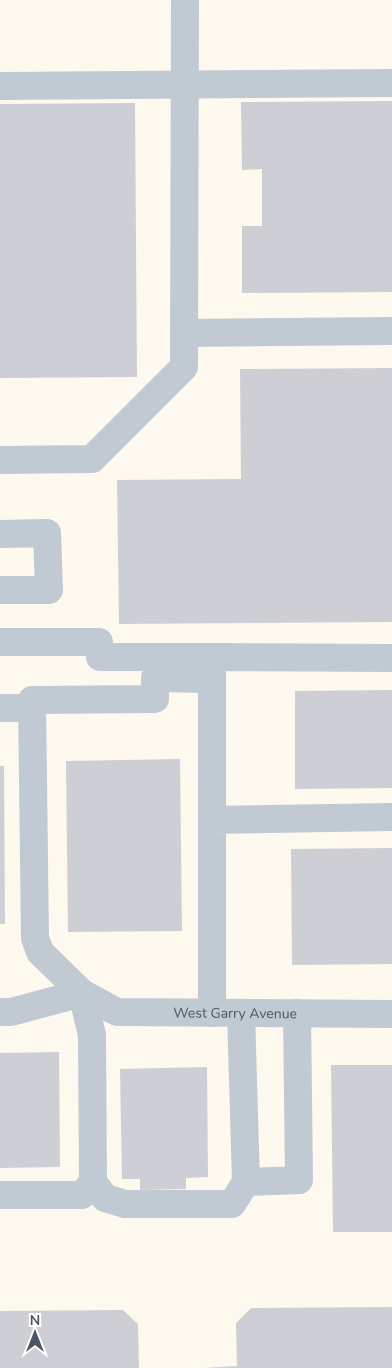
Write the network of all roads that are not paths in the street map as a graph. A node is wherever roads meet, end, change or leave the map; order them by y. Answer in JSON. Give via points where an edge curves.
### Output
{"nodes":[{"id":1,"x":185,"y":0,"type":"edge"},
{"id":2,"x":392,"y":83,"type":"edge"},
{"id":3,"x":0,"y":86,"type":"edge"},
{"id":4,"x":185,"y":86,"type":"junction"},
{"id":5,"x":392,"y":331,"type":"edge"},
{"id":6,"x":184,"y":333,"type":"junction"},
{"id":7,"x":0,"y":460,"type":"edge"},
{"id":8,"x":0,"y":534,"type":"edge"},
{"id":9,"x":0,"y":590,"type":"edge"},
{"id":10,"x":0,"y":642,"type":"edge"},
{"id":11,"x":392,"y":658,"type":"edge"},
{"id":12,"x":212,"y":668,"type":"junction"},
{"id":13,"x":0,"y":708,"type":"edge"},
{"id":14,"x":32,"y":708,"type":"junction"},
{"id":15,"x":392,"y":818,"type":"edge"},
{"id":16,"x":212,"y":820,"type":"junction"},
{"id":17,"x":82,"y":993,"type":"junction"},
{"id":18,"x":0,"y":1012,"type":"edge"},
{"id":19,"x":212,"y":1013,"type":"junction"},
{"id":20,"x":241,"y":1013,"type":"junction"},
{"id":21,"x":297,"y":1013,"type":"junction"},
{"id":22,"x":392,"y":1014,"type":"edge"},
{"id":23,"x":93,"y":1182,"type":"junction"},
{"id":24,"x":246,"y":1182,"type":"junction"},
{"id":25,"x":0,"y":1195,"type":"edge"}],
"edges":[{"from":1,"to":4,"type":"street"},
{"from":2,"to":4,"type":"street"},
{"from":3,"to":4,"type":"street"},
{"from":4,"to":6,"type":"street"},
{"from":5,"to":6,"type":"street"},
{"from":6,"to":7,"type":"street","via":[[184,367],[92,459]]},
{"from":8,"to":9,"type":"street","via":[[47,533],[48,590]]},
{"from":10,"to":12,"type":"street","via":[[99,642],[100,657]]},
{"from":11,"to":12,"type":"street"},
{"from":12,"to":14,"type":"street","via":[[154,678],[155,699],[32,700]]},
{"from":12,"to":16,"type":"street"},
{"from":13,"to":14,"type":"street"},
{"from":14,"to":17,"type":"street","name":"West Garry Avenue","via":[[35,938],[40,952]]},
{"from":15,"to":16,"type":"street"},
{"from":16,"to":19,"type":"street"},
{"from":17,"to":18,"type":"street"},
{"from":17,"to":19,"type":"street","name":"West Garry Avenue","via":[[117,1012]]},
{"from":17,"to":23,"type":"street","via":[[92,1035]]},
{"from":19,"to":20,"type":"street","name":"West Garry Avenue"},
{"from":20,"to":21,"type":"street","name":"West Garry Avenue"},
{"from":20,"to":24,"type":"street"},
{"from":21,"to":22,"type":"street","name":"West Garry Avenue"},
{"from":21,"to":24,"type":"street","via":[[299,1180]]},
{"from":23,"to":24,"type":"street","via":[[104,1198],[125,1204],[232,1204]]},
{"from":23,"to":25,"type":"street","via":[[82,1195]]}]}
